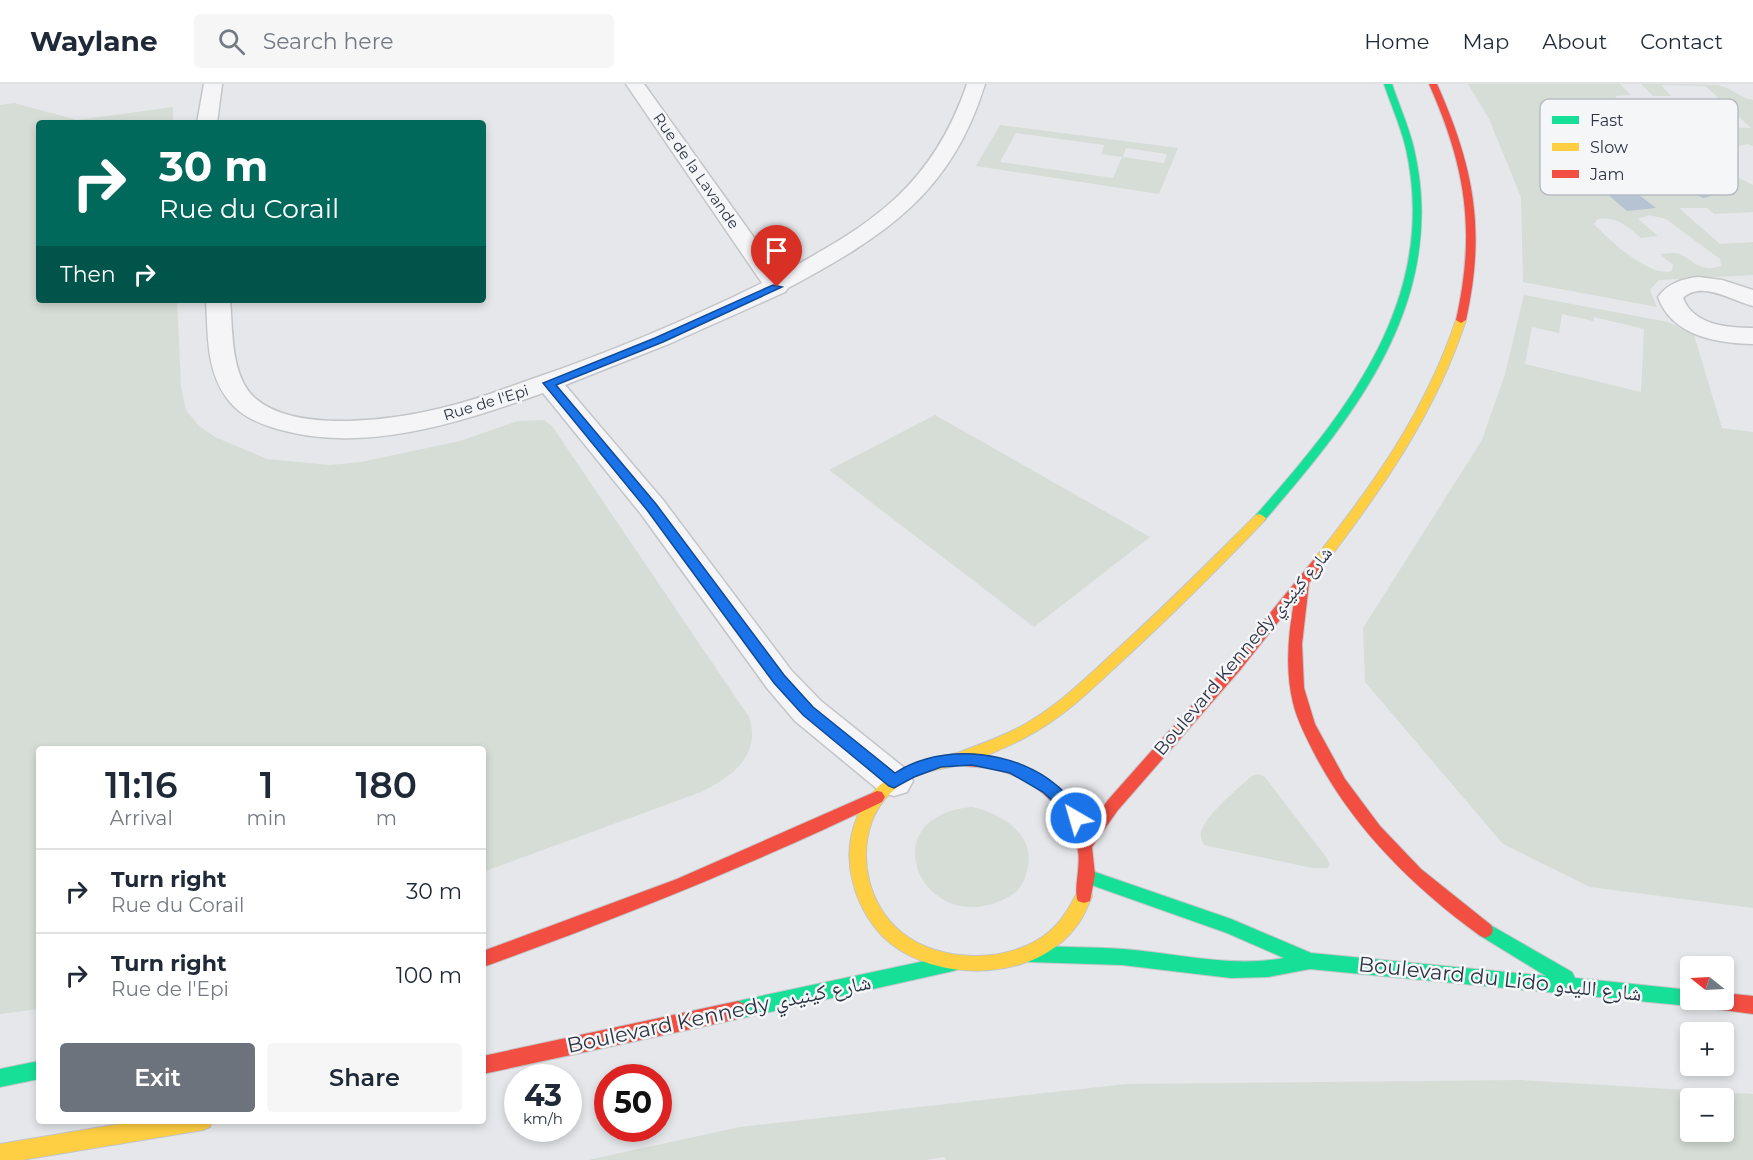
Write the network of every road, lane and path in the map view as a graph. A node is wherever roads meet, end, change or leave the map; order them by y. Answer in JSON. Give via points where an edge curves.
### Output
{"nodes":[{"id":1,"x":213,"y":84,"type":"edge"},
{"id":2,"x":635,"y":84,"type":"edge"},
{"id":3,"x":976,"y":84,"type":"edge"},
{"id":4,"x":1388,"y":84,"type":"edge"},
{"id":5,"x":1433,"y":84,"type":"edge"},
{"id":6,"x":207,"y":120,"type":"edge"},
{"id":7,"x":777,"y":287,"type":"junction"},
{"id":8,"x":1753,"y":298,"type":"edge"},
{"id":9,"x":218,"y":303,"type":"edge"},
{"id":10,"x":1753,"y":336,"type":"edge"},
{"id":11,"x":549,"y":383,"type":"junction"},
{"id":12,"x":1304,"y":585,"type":"junction"},
{"id":13,"x":958,"y":759,"type":"junction"},
{"id":14,"x":886,"y":789,"type":"junction"},
{"id":15,"x":1086,"y":843,"type":"junction"},
{"id":16,"x":1089,"y":877,"type":"junction"},
{"id":17,"x":1030,"y":954,"type":"junction"},
{"id":18,"x":486,"y":958,"type":"edge"},
{"id":19,"x":1310,"y":961,"type":"junction"},
{"id":20,"x":954,"y":963,"type":"junction"},
{"id":21,"x":1581,"y":986,"type":"junction"},
{"id":22,"x":1680,"y":997,"type":"edge"},
{"id":23,"x":1734,"y":1003,"type":"edge"},
{"id":24,"x":1753,"y":1005,"type":"edge"},
{"id":25,"x":486,"y":1064,"type":"edge"},
{"id":26,"x":36,"y":1071,"type":"edge"},
{"id":27,"x":0,"y":1078,"type":"edge"},
{"id":28,"x":180,"y":1124,"type":"edge"},
{"id":29,"x":0,"y":1154,"type":"edge"}],
"edges":[{"from":1,"to":6,"type":"street"},
{"from":2,"to":7,"type":"street","name":"Rue de la Lavande"},
{"from":3,"to":7,"type":"street","name":"Rue de l'Epi","via":[[952,143],[912,196],[867,234]]},
{"from":4,"to":13,"type":"main road","via":[[1403,118],[1418,178],[1414,255],[1394,332],[1354,401],[1270,508],[1182,599],[1095,679],[1031,728]]},
{"from":5,"to":12,"type":"main road","name":"Boulevard Kennedy شارع كينيدي","via":[[1459,142],[1472,194],[1467,298],[1452,352],[1405,442]]},
{"from":7,"to":11,"type":"street","name":"Rue de l'Epi","via":[[659,340]]},
{"from":8,"to":10,"type":"street","via":[[1696,285],[1683,287],[1670,297],[1678,313],[1690,322],[1725,334]]},
{"from":9,"to":11,"type":"street","name":"Rue de l'Epi","via":[[228,380],[247,404],[278,422],[333,429],[382,428],[442,417]]},
{"from":11,"to":14,"type":"street","via":[[652,507],[779,679]]},
{"from":12,"to":15,"type":"main road","name":"Boulevard Kennedy شارع كينيدي","via":[[1113,806]]},
{"from":12,"to":21,"type":"main road","via":[[1296,641],[1300,703],[1327,764],[1357,813],[1450,906],[1522,955]]},
{"from":13,"to":14,"type":"main road","via":[[925,766]]},
{"from":13,"to":15,"type":"main road","via":[[1000,763],[1043,784],[1068,807]]},
{"from":14,"to":18,"type":"main road","via":[[780,845],[590,922]]},
{"from":14,"to":20,"type":"main road","via":[[863,818],[856,842],[855,868],[862,893],[877,917],[898,938],[924,954]]},
{"from":15,"to":16,"type":"main road"},
{"from":16,"to":17,"type":"main road","via":[[1080,908],[1059,934]]},
{"from":16,"to":19,"type":"main road","name":"Boulevard du Lido شارع الليدو","via":[[1231,927]]},
{"from":17,"to":19,"type":"main road","name":"Boulevard du Lido شارع الليدو","via":[[1112,956],[1231,969],[1268,969]]},
{"from":17,"to":20,"type":"main road","via":[[994,964]]},
{"from":19,"to":21,"type":"main road","name":"Boulevard du Lido شارع الليدو"},
{"from":20,"to":25,"type":"main road","name":"Boulevard Kennedy شارع كينيدي"},
{"from":21,"to":22,"type":"main road","name":"Boulevard du Lido شارع الليدو"},
{"from":23,"to":24,"type":"main road"},
{"from":26,"to":27,"type":"main road"},
{"from":28,"to":29,"type":"main road"}]}
